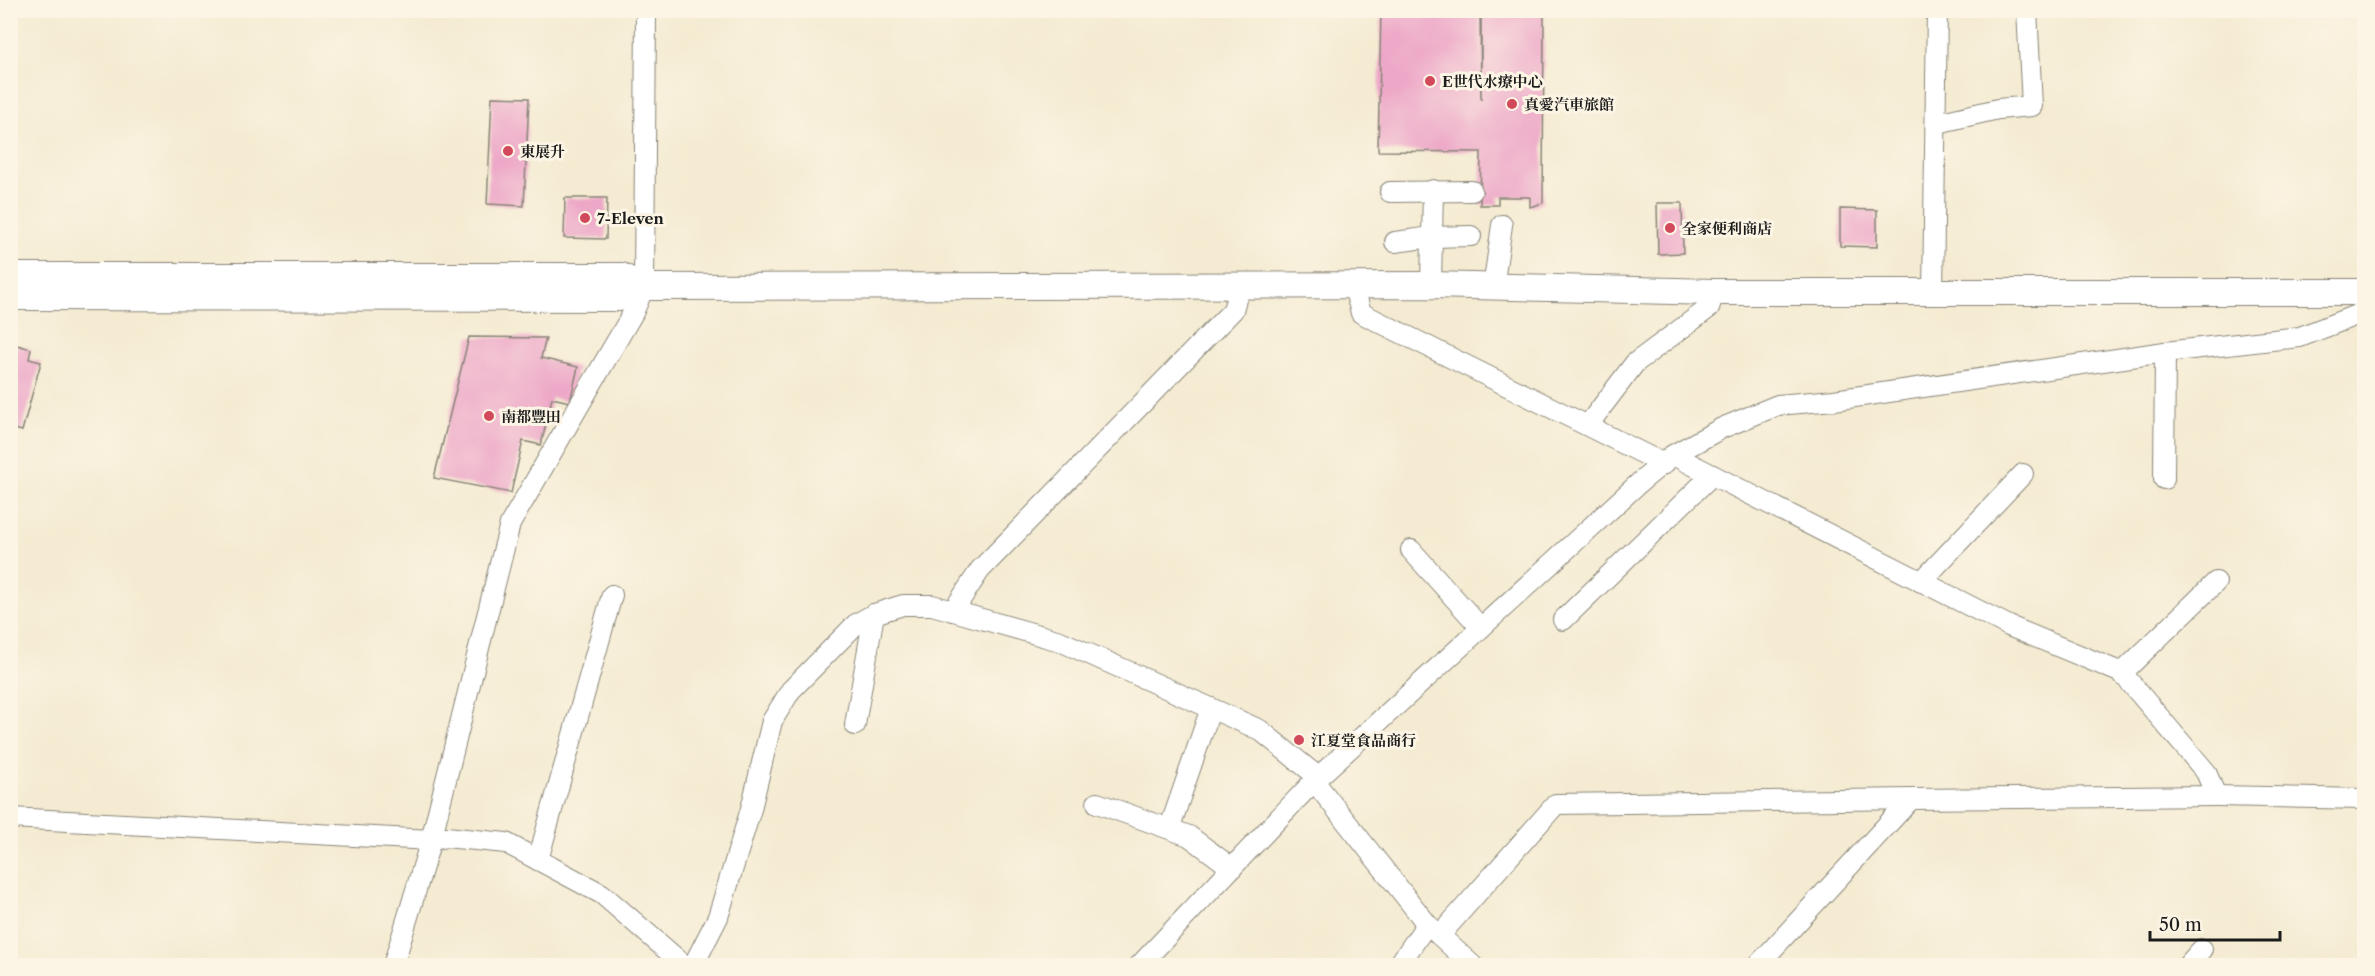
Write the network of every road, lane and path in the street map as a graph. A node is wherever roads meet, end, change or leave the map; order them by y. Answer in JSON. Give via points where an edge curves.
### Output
{"nodes":[{"id":1,"x":646,"y":10,"type":"edge"},
{"id":2,"x":1937,"y":10,"type":"edge"},
{"id":3,"x":2027,"y":10,"type":"edge"},
{"id":4,"x":1937,"y":123,"type":"junction"},
{"id":5,"x":1433,"y":190,"type":"junction"},
{"id":6,"x":1472,"y":191,"type":"dead end"},
{"id":7,"x":1390,"y":192,"type":"dead end"},
{"id":8,"x":1502,"y":225,"type":"dead end"},
{"id":9,"x":1471,"y":236,"type":"dead end"},
{"id":10,"x":1432,"y":237,"type":"junction"},
{"id":11,"x":1395,"y":242,"type":"dead end"},
{"id":12,"x":10,"y":276,"type":"edge"},
{"id":13,"x":1431,"y":285,"type":"junction"},
{"id":14,"x":1240,"y":286,"type":"junction"},
{"id":15,"x":644,"y":287,"type":"junction"},
{"id":16,"x":1353,"y":287,"type":"junction"},
{"id":17,"x":1493,"y":288,"type":"junction"},
{"id":18,"x":1714,"y":292,"type":"junction"},
{"id":19,"x":2364,"y":292,"type":"edge"},
{"id":20,"x":1933,"y":293,"type":"junction"},
{"id":21,"x":10,"y":297,"type":"edge"},
{"id":22,"x":2364,"y":312,"type":"edge"},
{"id":23,"x":2165,"y":352,"type":"junction"},
{"id":24,"x":1588,"y":425,"type":"junction"},
{"id":25,"x":1669,"y":460,"type":"junction"},
{"id":26,"x":2023,"y":474,"type":"dead end"},
{"id":27,"x":1712,"y":475,"type":"junction"},
{"id":28,"x":2164,"y":479,"type":"dead end"},
{"id":29,"x":1411,"y":550,"type":"dead end"},
{"id":30,"x":1922,"y":582,"type":"junction"},
{"id":31,"x":2216,"y":582,"type":"dead end"},
{"id":32,"x":612,"y":595,"type":"dead end"},
{"id":33,"x":953,"y":611,"type":"junction"},
{"id":34,"x":874,"y":614,"type":"junction"},
{"id":35,"x":1563,"y":620,"type":"dead end"},
{"id":36,"x":1482,"y":628,"type":"junction"},
{"id":37,"x":2122,"y":673,"type":"junction"},
{"id":38,"x":1211,"y":708,"type":"junction"},
{"id":39,"x":855,"y":725,"type":"dead end"},
{"id":40,"x":1316,"y":779,"type":"junction"},
{"id":41,"x":2216,"y":796,"type":"junction"},
{"id":42,"x":1911,"y":799,"type":"junction"},
{"id":43,"x":2364,"y":799,"type":"edge"},
{"id":44,"x":1097,"y":803,"type":"dead end"},
{"id":45,"x":10,"y":818,"type":"edge"},
{"id":46,"x":1170,"y":827,"type":"junction"},
{"id":47,"x":431,"y":840,"type":"junction"},
{"id":48,"x":538,"y":860,"type":"junction"},
{"id":49,"x":1232,"y":868,"type":"junction"},
{"id":50,"x":1434,"y":930,"type":"junction"},
{"id":51,"x":2202,"y":949,"type":"dead end"},
{"id":52,"x":393,"y":966,"type":"edge"},
{"id":53,"x":685,"y":966,"type":"edge"},
{"id":54,"x":693,"y":966,"type":"edge"},
{"id":55,"x":1138,"y":966,"type":"edge"},
{"id":56,"x":1398,"y":966,"type":"edge"},
{"id":57,"x":1473,"y":966,"type":"edge"},
{"id":58,"x":1757,"y":966,"type":"edge"},
{"id":59,"x":2187,"y":966,"type":"edge"}],
"edges":[{"from":1,"to":15,"type":"street"},
{"from":2,"to":4,"type":"street"},
{"from":3,"to":4,"type":"street","via":[[2032,106],[1998,109]]},
{"from":4,"to":20,"type":"street"},
{"from":5,"to":6,"type":"street"},
{"from":5,"to":7,"type":"street"},
{"from":5,"to":10,"type":"street"},
{"from":8,"to":17,"type":"street"},
{"from":9,"to":10,"type":"street"},
{"from":10,"to":11,"type":"street"},
{"from":10,"to":13,"type":"street"},
{"from":12,"to":15,"type":"main road","via":[[621,276]]},
{"from":13,"to":16,"type":"main road"},
{"from":13,"to":17,"type":"main road"},
{"from":14,"to":15,"type":"main road"},
{"from":14,"to":16,"type":"main road"},
{"from":14,"to":33,"type":"street","via":[[1233,310],[980,570]]},
{"from":15,"to":21,"type":"main road","via":[[619,298]]},
{"from":15,"to":47,"type":"street","via":[[510,524]]},
{"from":16,"to":24,"type":"street","via":[[1361,313]]},
{"from":17,"to":18,"type":"main road"},
{"from":18,"to":20,"type":"main road"},
{"from":18,"to":24,"type":"street","via":[[1709,308],[1635,363]]},
{"from":19,"to":20,"type":"main road"},
{"from":22,"to":23,"type":"street","via":[[2301,337]]},
{"from":23,"to":25,"type":"street","via":[[1778,405],[1722,428]]},
{"from":23,"to":28,"type":"street"},
{"from":24,"to":25,"type":"street"},
{"from":25,"to":27,"type":"street"},
{"from":25,"to":36,"type":"street"},
{"from":26,"to":30,"type":"street"},
{"from":27,"to":30,"type":"street"},
{"from":27,"to":35,"type":"street"},
{"from":29,"to":36,"type":"street"},
{"from":30,"to":37,"type":"street","via":[[2009,626]]},
{"from":31,"to":37,"type":"street"},
{"from":32,"to":48,"type":"street"},
{"from":33,"to":34,"type":"street","via":[[932,605],[903,605]]},
{"from":33,"to":38,"type":"street","via":[[1060,641]]},
{"from":34,"to":39,"type":"street"},
{"from":34,"to":54,"type":"street","via":[[855,624],[836,642],[791,690],[772,721],[751,809],[718,917]]},
{"from":36,"to":40,"type":"street"},
{"from":37,"to":41,"type":"street","via":[[2206,772]]},
{"from":38,"to":40,"type":"street","via":[[1260,730]]},
{"from":38,"to":46,"type":"street"},
{"from":40,"to":49,"type":"street"},
{"from":40,"to":50,"type":"street"},
{"from":41,"to":42,"type":"street"},
{"from":41,"to":43,"type":"street"},
{"from":42,"to":50,"type":"street","via":[[1556,804]]},
{"from":42,"to":58,"type":"street"},
{"from":44,"to":46,"type":"street"},
{"from":45,"to":47,"type":"street"},
{"from":46,"to":49,"type":"street"},
{"from":47,"to":48,"type":"street","via":[[446,837],[506,843]]},
{"from":47,"to":52,"type":"street"},
{"from":48,"to":53,"type":"street","via":[[602,894]]},
{"from":49,"to":55,"type":"street"},
{"from":50,"to":56,"type":"street"},
{"from":50,"to":57,"type":"street"},
{"from":51,"to":59,"type":"street"}]}
